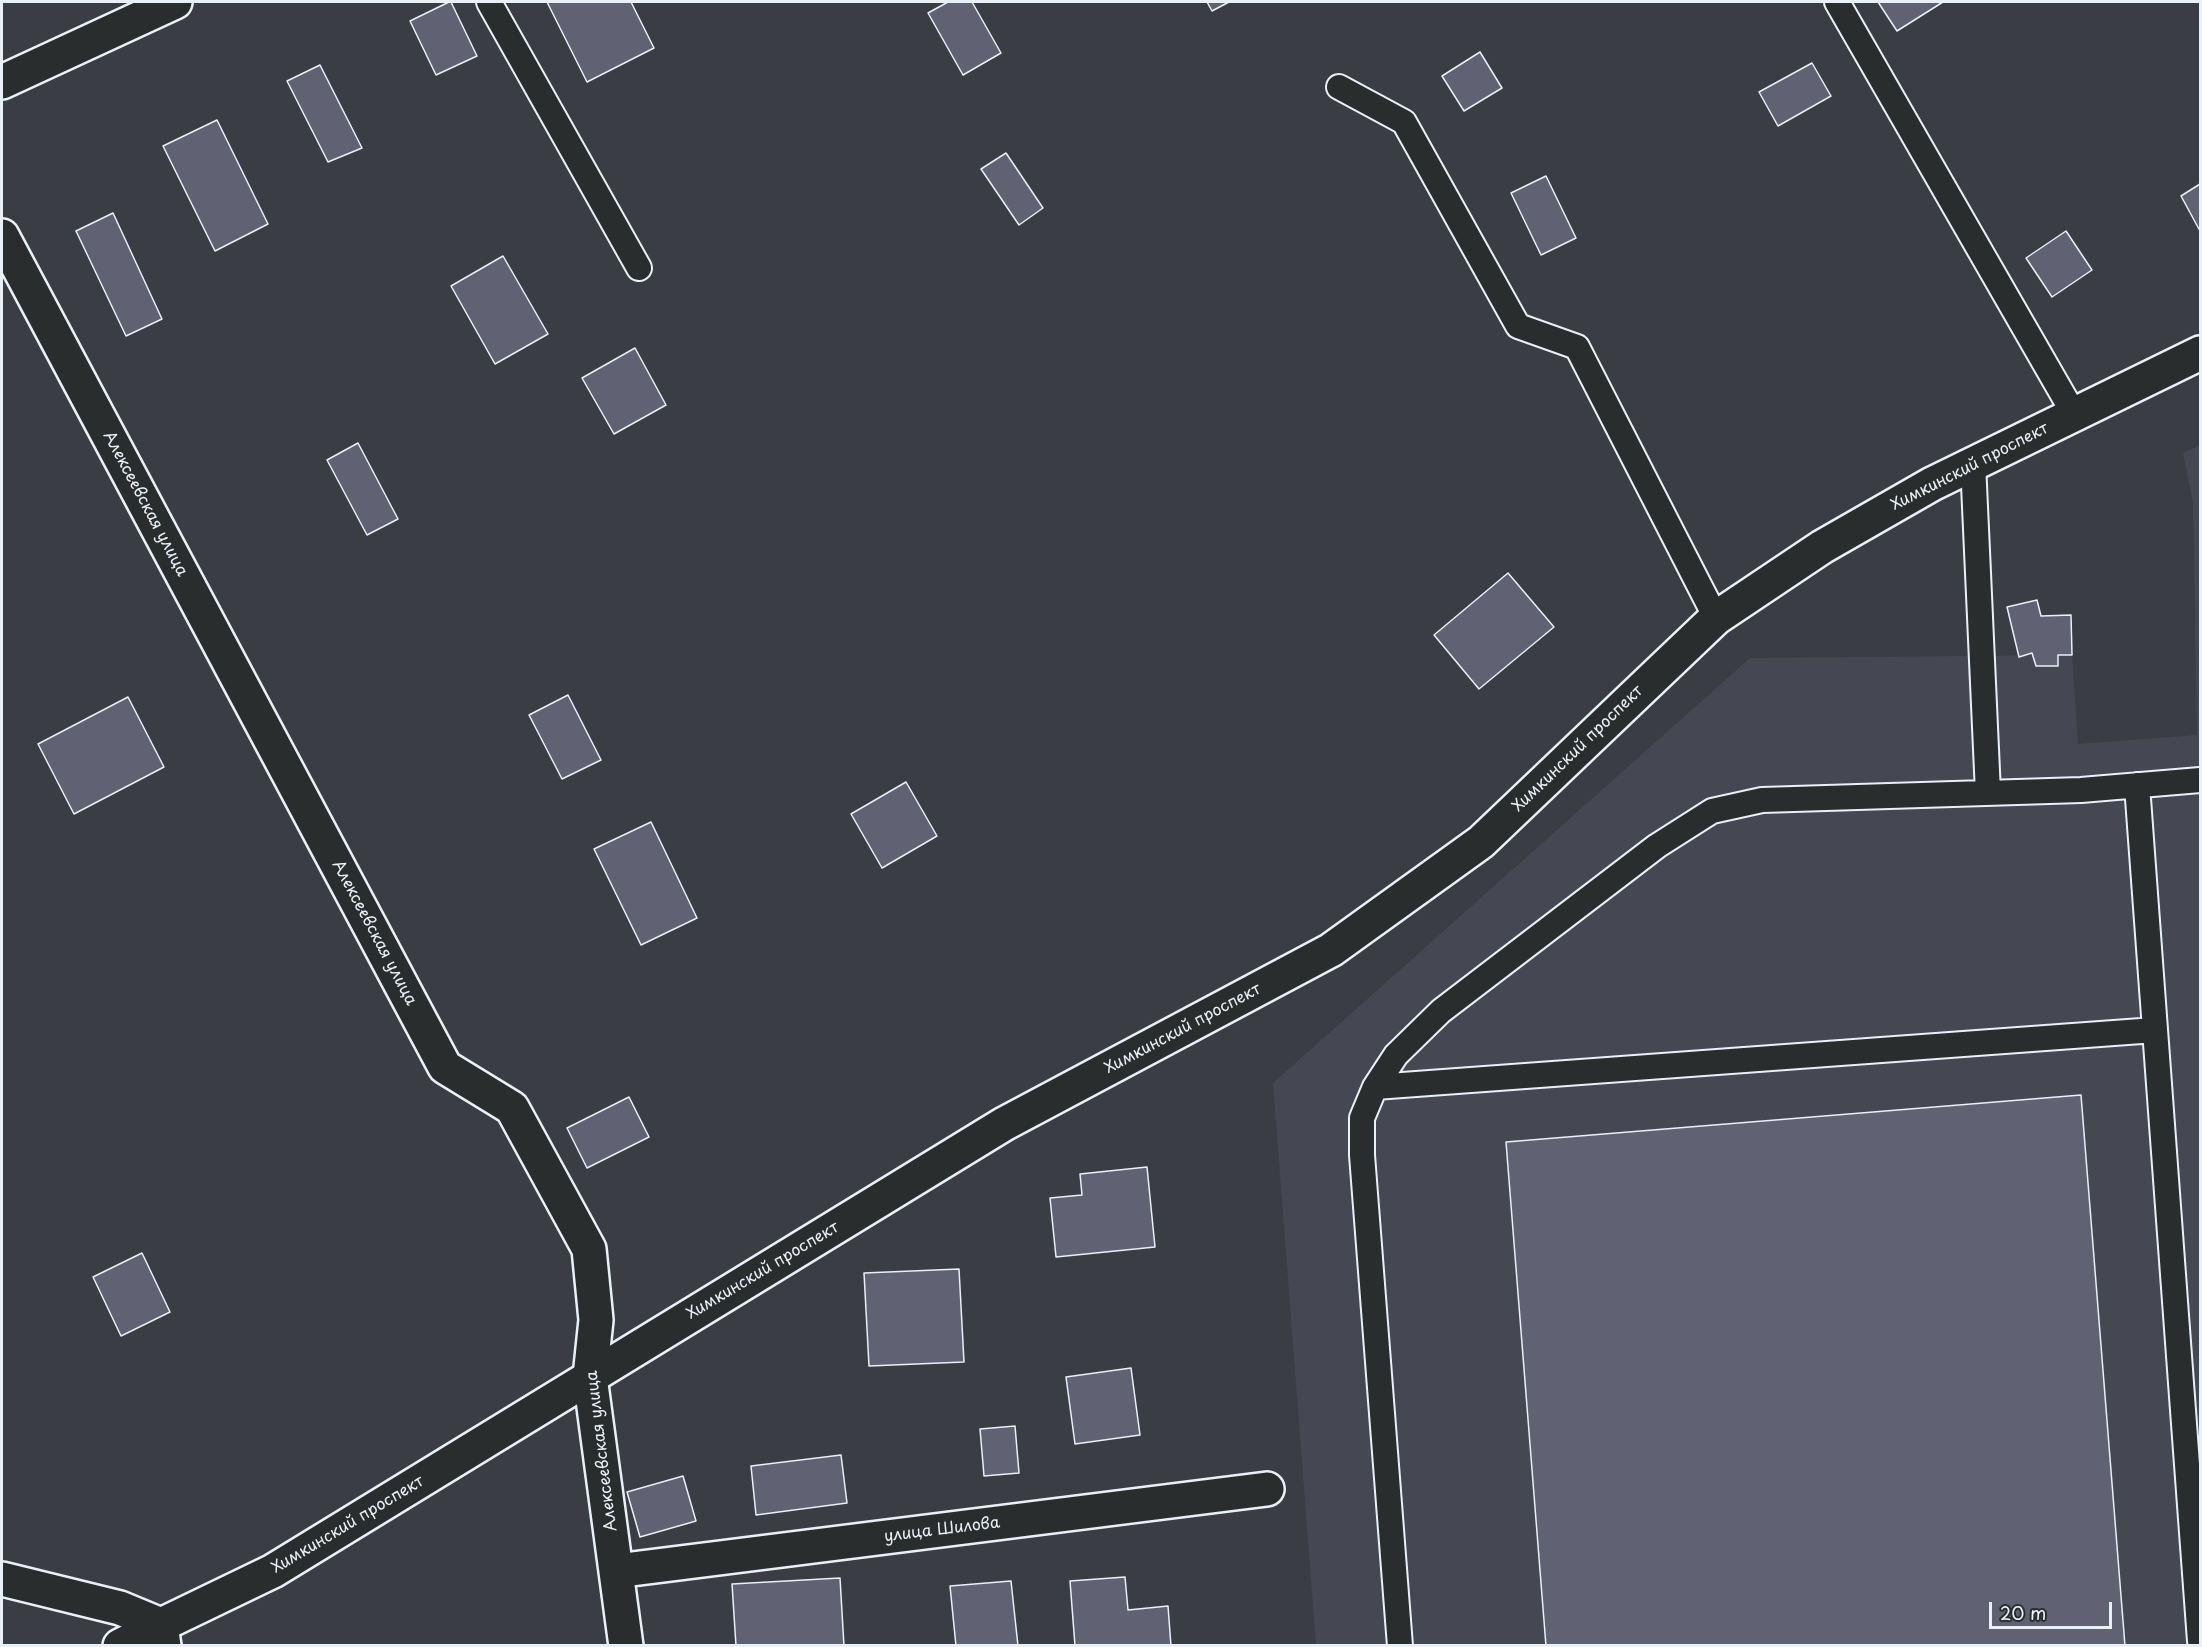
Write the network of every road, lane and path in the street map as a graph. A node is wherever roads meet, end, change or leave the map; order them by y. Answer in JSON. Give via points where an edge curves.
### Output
{"nodes":[{"id":1,"x":175,"y":2,"type":"edge"},
{"id":2,"x":489,"y":2,"type":"edge"},
{"id":3,"x":1837,"y":2,"type":"edge"},
{"id":4,"x":2,"y":82,"type":"edge"},
{"id":5,"x":1339,"y":87,"type":"dead end"},
{"id":6,"x":2,"y":236,"type":"edge"},
{"id":7,"x":639,"y":268,"type":"dead end"},
{"id":8,"x":2200,"y":353,"type":"edge"},
{"id":9,"x":2074,"y":414,"type":"junction"},
{"id":10,"x":1973,"y":463,"type":"junction"},
{"id":11,"x":1716,"y":618,"type":"junction"},
{"id":12,"x":2200,"y":780,"type":"edge"},
{"id":13,"x":2137,"y":785,"type":"junction"},
{"id":14,"x":1988,"y":793,"type":"junction"},
{"id":15,"x":2155,"y":1030,"type":"junction"},
{"id":16,"x":1375,"y":1087,"type":"junction"},
{"id":17,"x":590,"y":1377,"type":"junction"},
{"id":18,"x":1267,"y":1489,"type":"dead end"},
{"id":19,"x":616,"y":1571,"type":"junction"},
{"id":20,"x":2,"y":1579,"type":"edge"},
{"id":21,"x":162,"y":1635,"type":"edge"},
{"id":22,"x":2200,"y":1641,"type":"edge"},
{"id":23,"x":120,"y":1646,"type":"edge"},
{"id":24,"x":626,"y":1646,"type":"edge"},
{"id":25,"x":1400,"y":1646,"type":"edge"}],
"edges":[{"from":1,"to":4,"type":"street"},
{"from":2,"to":7,"type":"lane"},
{"from":3,"to":9,"type":"lane"},
{"from":5,"to":11,"type":"lane","via":[[1404,122],[1518,326],[1577,347]]},
{"from":6,"to":17,"type":"street","name":"Алексеевская улица","via":[[446,1067],[512,1108],[589,1249],[596,1320]]},
{"from":8,"to":9,"type":"street","name":"Химкинский проспект"},
{"from":9,"to":10,"type":"street","name":"Химкинский проспект"},
{"from":10,"to":11,"type":"street","name":"Химкинский проспект","via":[[1822,547]]},
{"from":10,"to":14,"type":"lane"},
{"from":11,"to":17,"type":"street","name":"Химкинский проспект","via":[[1481,842],[1331,950],[1004,1124]]},
{"from":12,"to":13,"type":"lane"},
{"from":13,"to":14,"type":"lane"},
{"from":13,"to":15,"type":"lane"},
{"from":14,"to":16,"type":"lane","via":[[1762,800],[1712,811],[1657,846],[1441,1011],[1396,1055]]},
{"from":15,"to":16,"type":"lane"},
{"from":15,"to":22,"type":"lane"},
{"from":16,"to":25,"type":"lane","via":[[1362,1118],[1362,1155]]},
{"from":17,"to":19,"type":"street","name":"Алексеевская улица"},
{"from":17,"to":21,"type":"street","name":"Химкинский проспект"},
{"from":18,"to":19,"type":"street","name":"улица Шилова"},
{"from":19,"to":24,"type":"street","name":"Алексеевская улица"},
{"from":20,"to":21,"type":"street","via":[[120,1608]]},
{"from":21,"to":23,"type":"street","name":"Химкинский проспект"}]}
